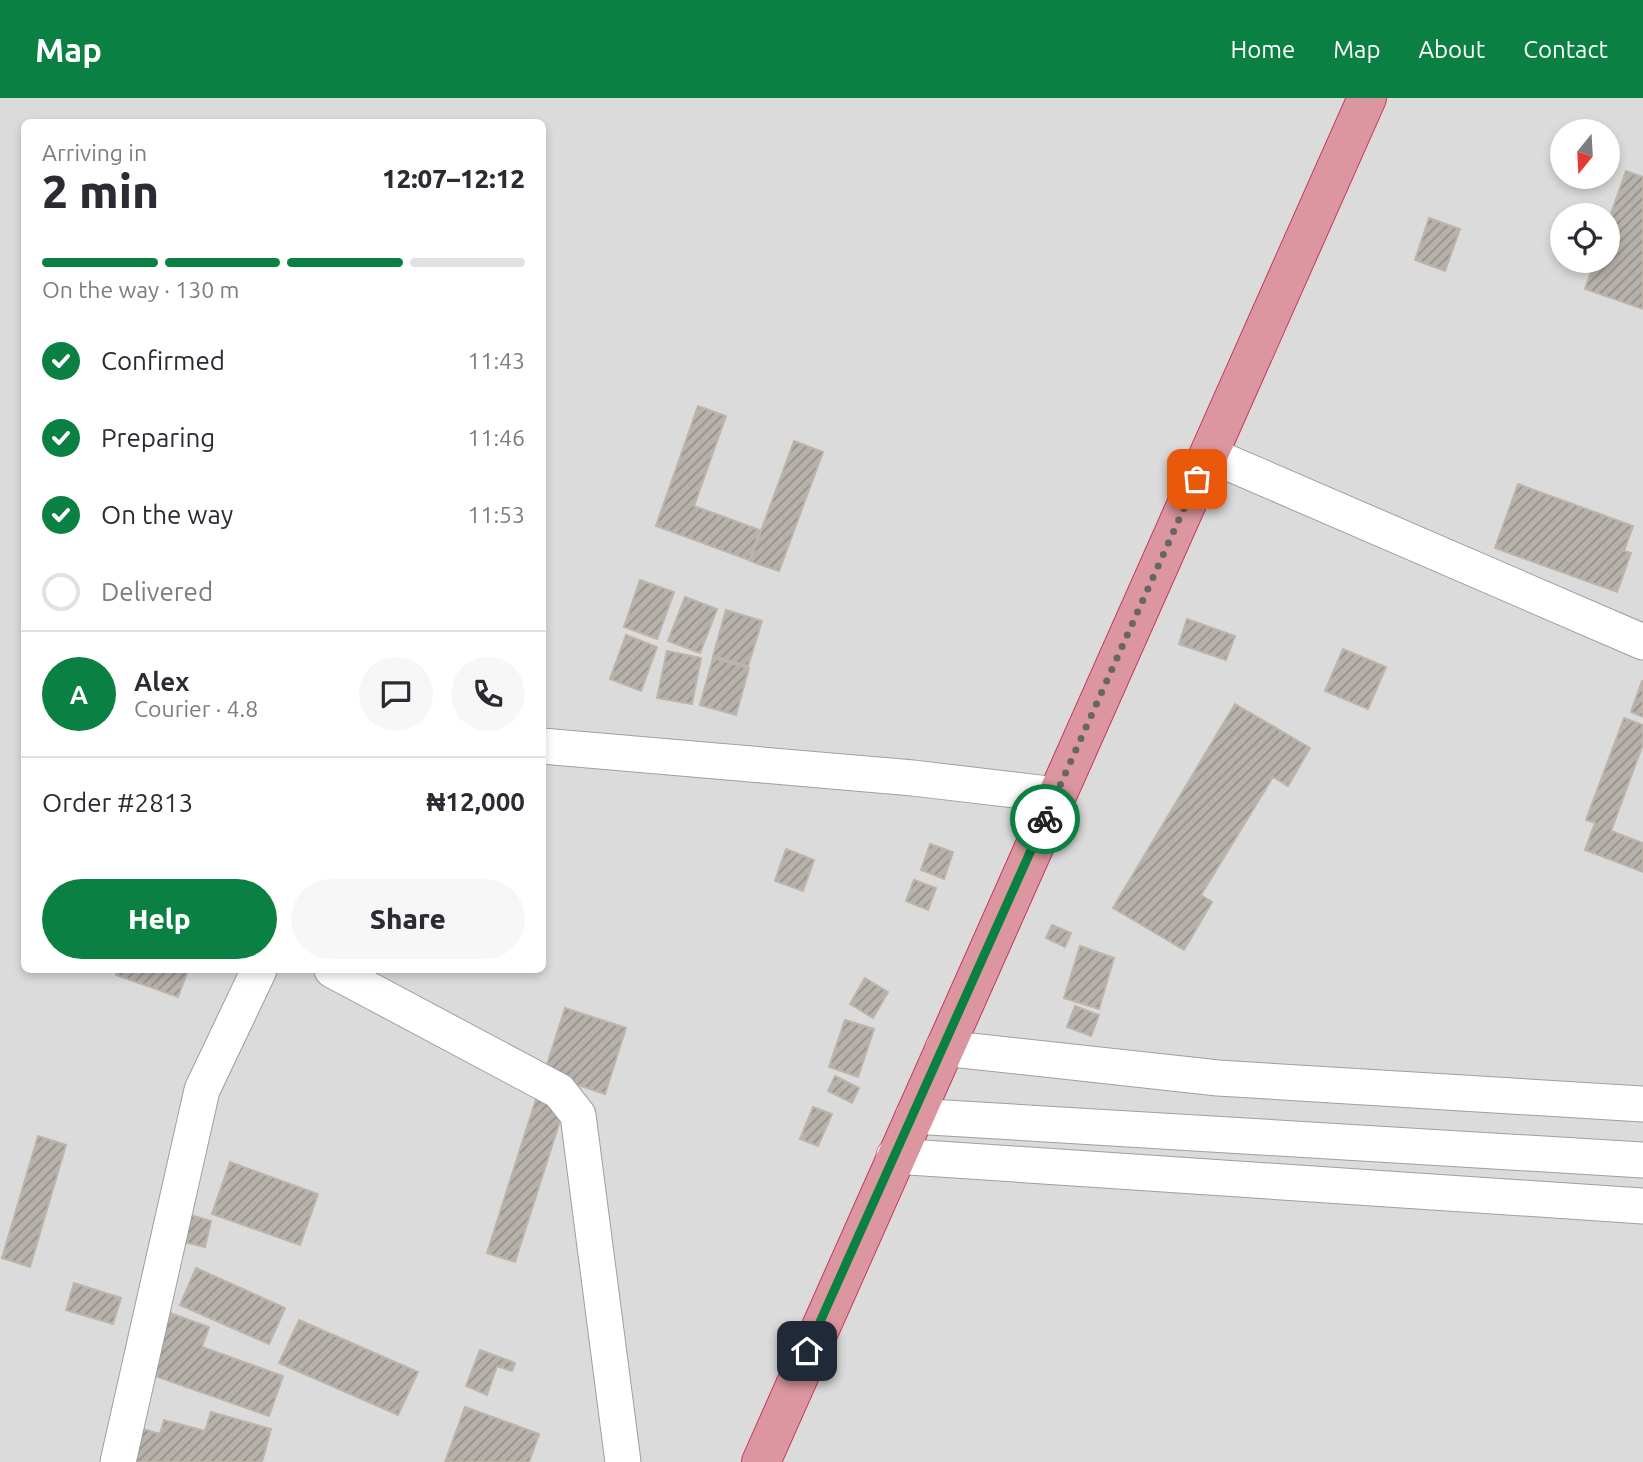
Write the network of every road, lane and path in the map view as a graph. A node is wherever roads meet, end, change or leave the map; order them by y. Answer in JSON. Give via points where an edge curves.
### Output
{"nodes":[{"id":1,"x":1367,"y":98,"type":"edge"},
{"id":2,"x":1208,"y":454,"type":"junction"},
{"id":3,"x":1640,"y":632,"type":"edge"},
{"id":4,"x":546,"y":746,"type":"edge"},
{"id":5,"x":1056,"y":795,"type":"junction"},
{"id":6,"x":258,"y":973,"type":"edge"},
{"id":7,"x":338,"y":973,"type":"edge"},
{"id":8,"x":943,"y":1048,"type":"junction"},
{"id":9,"x":1643,"y":1104,"type":"edge"},
{"id":10,"x":913,"y":1116,"type":"junction"},
{"id":11,"x":894,"y":1156,"type":"junction"},
{"id":12,"x":1643,"y":1160,"type":"edge"},
{"id":13,"x":1643,"y":1206,"type":"edge"},
{"id":14,"x":118,"y":1462,"type":"edge"},
{"id":15,"x":623,"y":1462,"type":"edge"},
{"id":16,"x":761,"y":1462,"type":"edge"}],
"edges":[{"from":1,"to":2,"type":"highway"},
{"from":2,"to":3,"type":"street"},
{"from":2,"to":5,"type":"highway"},
{"from":4,"to":5,"type":"street"},
{"from":5,"to":8,"type":"highway"},
{"from":6,"to":14,"type":"street","via":[[202,1090]]},
{"from":7,"to":15,"type":"street","via":[[559,1091],[578,1115]]},
{"from":8,"to":9,"type":"street","via":[[1218,1079]]},
{"from":8,"to":10,"type":"highway"},
{"from":10,"to":11,"type":"highway"},
{"from":10,"to":12,"type":"street"},
{"from":11,"to":13,"type":"street"},
{"from":11,"to":16,"type":"highway"}]}
